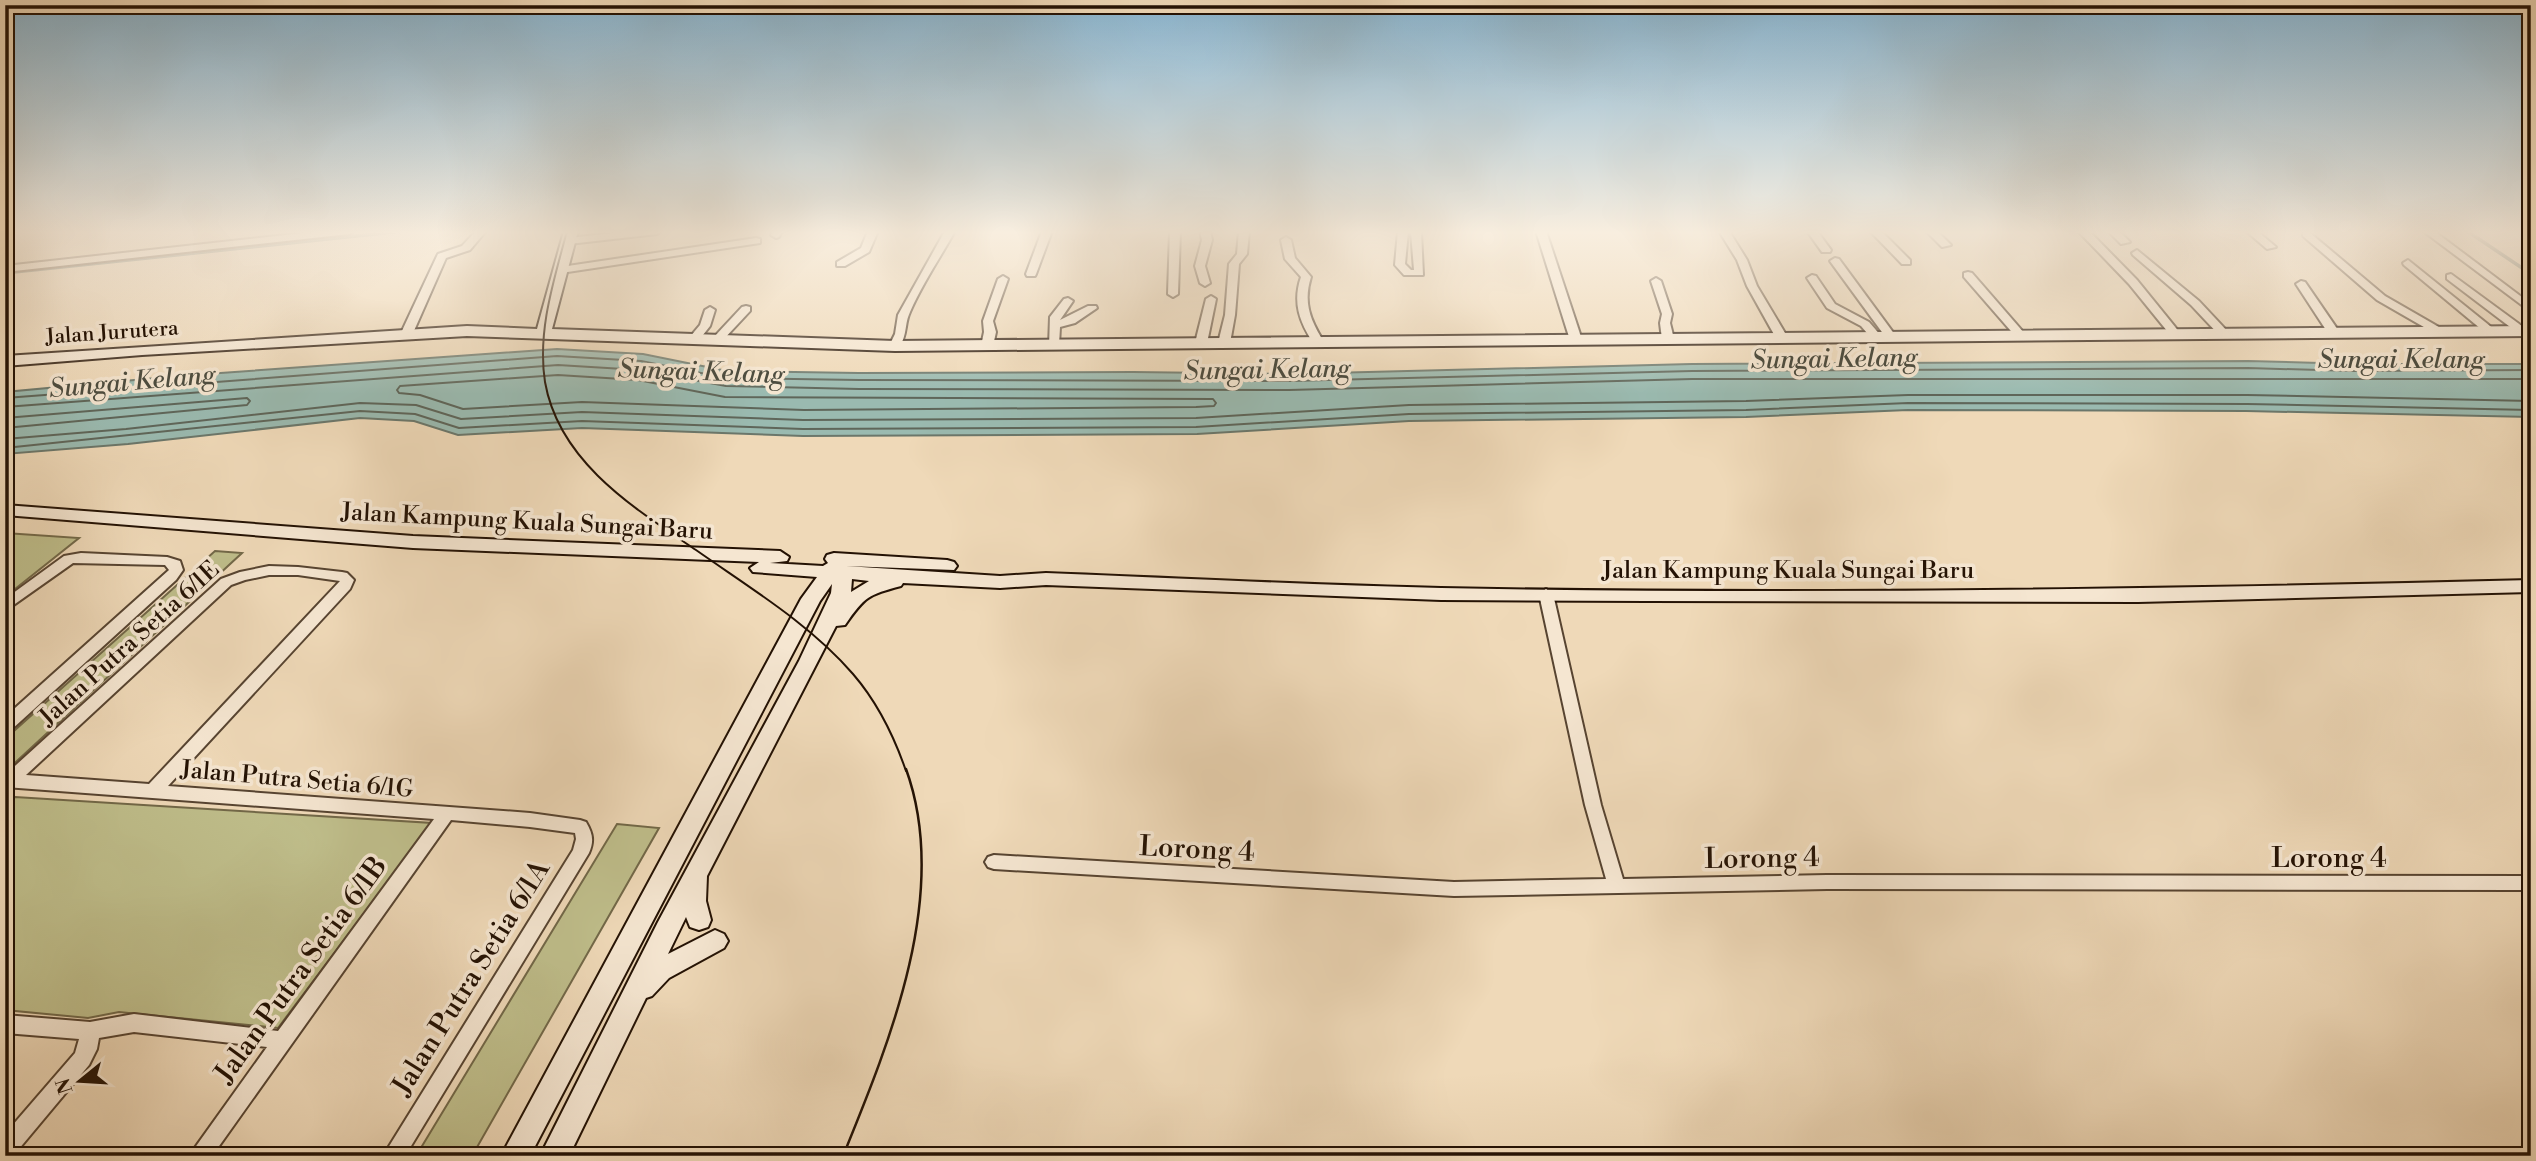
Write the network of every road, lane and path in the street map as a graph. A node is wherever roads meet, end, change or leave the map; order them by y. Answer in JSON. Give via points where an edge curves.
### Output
{"nodes":[{"id":1,"x":429,"y":285,"type":"edge"},
{"id":2,"x":556,"y":285,"type":"edge"},
{"id":3,"x":920,"y":285,"type":"edge"},
{"id":4,"x":1001,"y":285,"type":"edge"},
{"id":5,"x":1173,"y":285,"type":"edge"},
{"id":6,"x":1232,"y":285,"type":"edge"},
{"id":7,"x":1303,"y":285,"type":"edge"},
{"id":8,"x":1558,"y":285,"type":"edge"},
{"id":9,"x":1657,"y":285,"type":"edge"},
{"id":10,"x":1752,"y":285,"type":"edge"},
{"id":11,"x":1817,"y":285,"type":"edge"},
{"id":12,"x":1851,"y":285,"type":"edge"},
{"id":13,"x":1977,"y":285,"type":"edge"},
{"id":14,"x":2136,"y":285,"type":"edge"},
{"id":15,"x":2175,"y":285,"type":"edge"},
{"id":16,"x":2302,"y":285,"type":"edge"},
{"id":17,"x":2366,"y":285,"type":"edge"},
{"id":18,"x":2435,"y":285,"type":"edge"},
{"id":19,"x":2463,"y":285,"type":"edge"},
{"id":20,"x":2500,"y":285,"type":"edge"},
{"id":21,"x":1173,"y":294,"type":"dead end"},
{"id":22,"x":1211,"y":299,"type":"dead end"},
{"id":23,"x":1068,"y":301,"type":"dead end"},
{"id":24,"x":1092,"y":308,"type":"dead end"},
{"id":25,"x":746,"y":309,"type":"dead end"},
{"id":26,"x":2531,"y":309,"type":"edge"},
{"id":27,"x":710,"y":310,"type":"dead end"},
{"id":28,"x":1055,"y":325,"type":"junction"},
{"id":29,"x":2527,"y":331,"type":"edge"},
{"id":30,"x":2440,"y":332,"type":"junction"},
{"id":31,"x":2491,"y":332,"type":"junction"},
{"id":32,"x":407,"y":333,"type":"junction"},
{"id":33,"x":542,"y":333,"type":"junction"},
{"id":34,"x":2334,"y":333,"type":"junction"},
{"id":35,"x":2225,"y":334,"type":"junction"},
{"id":36,"x":2176,"y":335,"type":"junction"},
{"id":37,"x":2021,"y":336,"type":"junction"},
{"id":38,"x":1884,"y":337,"type":"junction"},
{"id":39,"x":695,"y":338,"type":"junction"},
{"id":40,"x":1782,"y":338,"type":"junction"},
{"id":41,"x":718,"y":339,"type":"junction"},
{"id":42,"x":1668,"y":339,"type":"junction"},
{"id":43,"x":1576,"y":340,"type":"junction"},
{"id":44,"x":1318,"y":342,"type":"junction"},
{"id":45,"x":1201,"y":343,"type":"junction"},
{"id":46,"x":1224,"y":343,"type":"junction"},
{"id":47,"x":1053,"y":345,"type":"junction"},
{"id":48,"x":895,"y":346,"type":"junction"},
{"id":49,"x":987,"y":346,"type":"junction"},
{"id":50,"x":5,"y":361,"type":"edge"},
{"id":51,"x":5,"y":510,"type":"edge"},
{"id":52,"x":530,"y":547,"type":"junction"},
{"id":53,"x":708,"y":554,"type":"junction"},
{"id":54,"x":760,"y":568,"type":"junction"},
{"id":55,"x":982,"y":569,"type":"junction"},
{"id":56,"x":838,"y":572,"type":"junction"},
{"id":57,"x":1046,"y":579,"type":"junction"},
{"id":58,"x":1000,"y":582,"type":"junction"},
{"id":59,"x":2531,"y":586,"type":"edge"},
{"id":60,"x":1546,"y":594,"type":"junction"},
{"id":61,"x":5,"y":606,"type":"edge"},
{"id":62,"x":809,"y":661,"type":"junction"},
{"id":63,"x":776,"y":664,"type":"junction"},
{"id":64,"x":5,"y":726,"type":"edge"},
{"id":65,"x":8,"y":782,"type":"edge"},
{"id":66,"x":152,"y":792,"type":"junction"},
{"id":67,"x":446,"y":815,"type":"junction"},
{"id":68,"x":580,"y":827,"type":"joint"},
{"id":69,"x":994,"y":862,"type":"dead end"},
{"id":70,"x":698,"y":868,"type":"junction"},
{"id":71,"x":2531,"y":883,"type":"edge"},
{"id":72,"x":1616,"y":884,"type":"junction"},
{"id":73,"x":654,"y":893,"type":"junction"},
{"id":74,"x":699,"y":920,"type":"dead end"},
{"id":75,"x":667,"y":929,"type":"junction"},
{"id":76,"x":715,"y":941,"type":"dead end"},
{"id":77,"x":620,"y":957,"type":"junction"},
{"id":78,"x":631,"y":1000,"type":"junction"},
{"id":79,"x":5,"y":1024,"type":"edge"},
{"id":80,"x":90,"y":1031,"type":"junction"},
{"id":81,"x":284,"y":1040,"type":"junction"},
{"id":82,"x":5,"y":1150,"type":"edge"},
{"id":83,"x":199,"y":1156,"type":"edge"},
{"id":84,"x":393,"y":1156,"type":"edge"},
{"id":85,"x":514,"y":1156,"type":"edge"},
{"id":86,"x":554,"y":1156,"type":"edge"}],
"edges":[{"from":1,"to":32,"type":"street"},
{"from":2,"to":33,"type":"street"},
{"from":3,"to":48,"type":"street","via":[[903,315]]},
{"from":4,"to":49,"type":"street","via":[[988,321]]},
{"from":5,"to":21,"type":"street"},
{"from":6,"to":46,"type":"street"},
{"from":7,"to":44,"type":"street","via":[[1303,317]]},
{"from":8,"to":43,"type":"street"},
{"from":9,"to":42,"type":"street","via":[[1667,314]]},
{"from":10,"to":40,"type":"street"},
{"from":11,"to":38,"type":"street","via":[[1831,306]]},
{"from":12,"to":38,"type":"street"},
{"from":13,"to":37,"type":"street"},
{"from":14,"to":36,"type":"street"},
{"from":15,"to":35,"type":"street"},
{"from":16,"to":34,"type":"street"},
{"from":17,"to":30,"type":"street"},
{"from":18,"to":31,"type":"street"},
{"from":19,"to":29,"type":"street"},
{"from":20,"to":26,"type":"street"},
{"from":22,"to":45,"type":"street"},
{"from":23,"to":28,"type":"street"},
{"from":24,"to":28,"type":"street"},
{"from":25,"to":41,"type":"street"},
{"from":27,"to":39,"type":"street"},
{"from":28,"to":47,"type":"street"},
{"from":29,"to":31,"type":"street","name":"Jalan Jurutera"},
{"from":30,"to":31,"type":"street","name":"Jalan Jurutera"},
{"from":30,"to":34,"type":"street","name":"Jalan Jurutera"},
{"from":32,"to":33,"type":"street","name":"Jalan Jurutera"},
{"from":32,"to":50,"type":"street","name":"Jalan Jurutera"},
{"from":33,"to":39,"type":"street","name":"Jalan Jurutera"},
{"from":34,"to":35,"type":"street","name":"Jalan Jurutera"},
{"from":35,"to":36,"type":"street","name":"Jalan Jurutera"},
{"from":36,"to":37,"type":"street","name":"Jalan Jurutera"},
{"from":37,"to":38,"type":"street","name":"Jalan Jurutera"},
{"from":38,"to":40,"type":"street","name":"Jalan Jurutera"},
{"from":39,"to":41,"type":"street","name":"Jalan Jurutera"},
{"from":40,"to":42,"type":"street","name":"Jalan Jurutera"},
{"from":41,"to":48,"type":"street","name":"Jalan Jurutera"},
{"from":42,"to":43,"type":"street","name":"Jalan Jurutera"},
{"from":43,"to":44,"type":"street","name":"Jalan Jurutera"},
{"from":44,"to":46,"type":"street","name":"Jalan Jurutera"},
{"from":45,"to":46,"type":"street","name":"Jalan Jurutera"},
{"from":45,"to":47,"type":"street","name":"Jalan Jurutera"},
{"from":47,"to":49,"type":"street","name":"Jalan Jurutera"},
{"from":48,"to":49,"type":"street","name":"Jalan Jurutera"},
{"from":51,"to":52,"type":"street","name":"Jalan Kampung Kuala Sungai Baru"},
{"from":52,"to":53,"type":"street","name":"Jalan Kampung Kuala Sungai Baru"},
{"from":52,"to":54,"type":"street","name":"Jalan Kampung Kuala Sungai Baru","via":[[641,562]]},
{"from":53,"to":55,"type":"street","name":"Jalan Kampung Kuala Sungai Baru"},
{"from":53,"to":56,"type":"street","via":[[809,564]]},
{"from":54,"to":56,"type":"street","name":"Jalan Kampung Kuala Sungai Baru"},
{"from":54,"to":63,"type":"street","via":[[784,574],[798,582],[801,590]]},
{"from":55,"to":56,"type":"street","via":[[875,567]]},
{"from":55,"to":57,"type":"street","name":"Jalan Kampung Kuala Sungai Baru","via":[[1018,571]]},
{"from":56,"to":58,"type":"street","name":"Jalan Kampung Kuala Sungai Baru"},
{"from":56,"to":62,"type":"street","via":[[843,580],[841,593]]},
{"from":56,"to":63,"type":"street","via":[[826,579],[811,599]]},
{"from":57,"to":58,"type":"street","name":"Jalan Kampung Kuala Sungai Baru"},
{"from":57,"to":60,"type":"street","name":"Jalan Kampung Kuala Sungai Baru"},
{"from":58,"to":62,"type":"street","via":[[887,582],[873,586],[850,602]]},
{"from":59,"to":60,"type":"street","name":"Jalan Kampung Kuala Sungai Baru","via":[[2125,596]]},
{"from":60,"to":72,"type":"street","via":[[1593,805]]},
{"from":61,"to":64,"type":"street","via":[[60,563],[81,557],[175,564],[176,570]]},
{"from":62,"to":70,"type":"street"},
{"from":63,"to":73,"type":"street"},
{"from":65,"to":66,"type":"street","name":"Jalan Putra Setia 6/1G"},
{"from":65,"to":66,"type":"street","name":"Jalan Putra Setia 6/1E","via":[[226,582],[255,571],[309,572],[347,580]]},
{"from":66,"to":67,"type":"street","name":"Jalan Putra Setia 6/1G"},
{"from":67,"to":68,"type":"street","name":"Jalan Putra Setia 6/1G"},
{"from":67,"to":81,"type":"street","name":"Jalan Putra Setia 6/1B"},
{"from":68,"to":84,"type":"street","name":"Jalan Putra Setia 6/1A","via":[[585,833],[580,853]]},
{"from":69,"to":72,"type":"street","name":"Lorong 4","via":[[1454,889]]},
{"from":70,"to":74,"type":"street","via":[[694,901]]},
{"from":70,"to":75,"type":"street"},
{"from":71,"to":72,"type":"street","name":"Lorong 4"},
{"from":73,"to":75,"type":"street","via":[[657,913]]},
{"from":73,"to":77,"type":"street"},
{"from":75,"to":77,"type":"street"},
{"from":75,"to":78,"type":"street"},
{"from":76,"to":78,"type":"street","via":[[660,970]]},
{"from":77,"to":85,"type":"street"},
{"from":78,"to":86,"type":"street"},
{"from":79,"to":80,"type":"street"},
{"from":80,"to":81,"type":"street","via":[[134,1023]]},
{"from":80,"to":82,"type":"street","via":[[82,1059]]},
{"from":81,"to":83,"type":"street","name":"Jalan Putra Setia 6/1B"}]}
